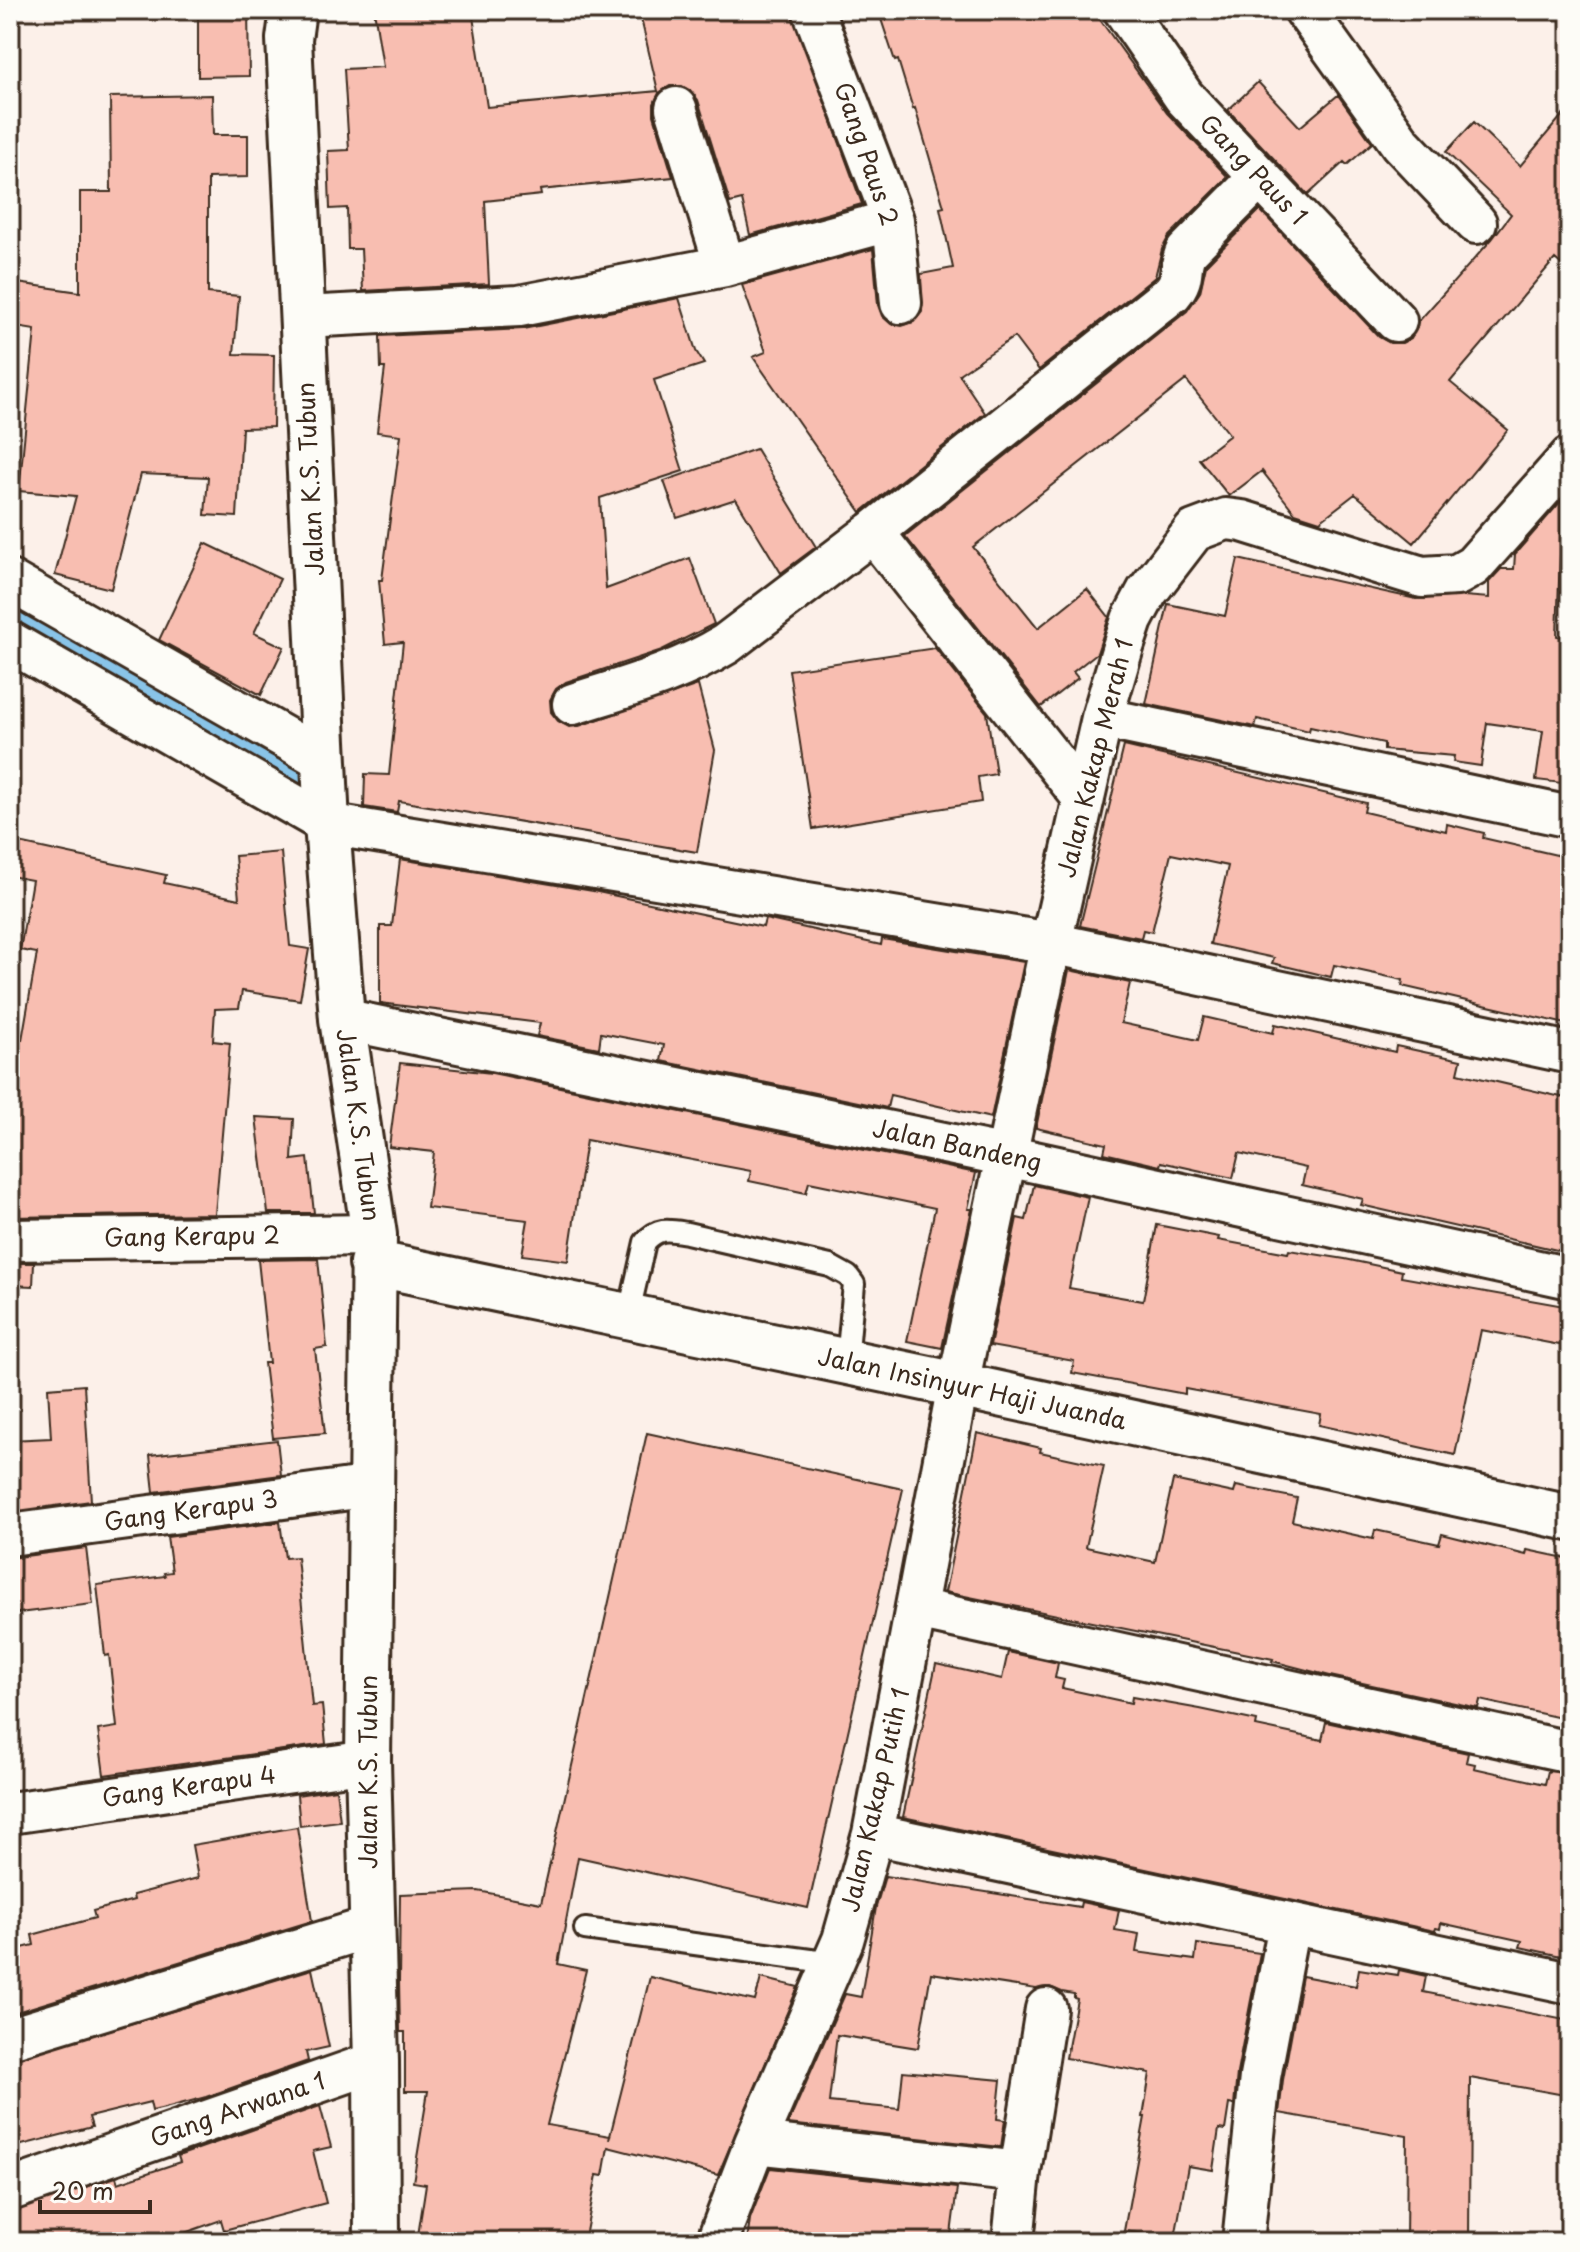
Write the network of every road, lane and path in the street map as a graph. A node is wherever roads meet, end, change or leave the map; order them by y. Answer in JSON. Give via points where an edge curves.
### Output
{"nodes":[{"id":1,"x":293,"y":10,"type":"edge"},
{"id":2,"x":813,"y":10,"type":"edge"},
{"id":3,"x":1124,"y":10,"type":"edge"},
{"id":4,"x":1305,"y":10,"type":"edge"},
{"id":5,"x":676,"y":108,"type":"dead end"},
{"id":6,"x":1260,"y":177,"type":"junction"},
{"id":7,"x":893,"y":220,"type":"junction"},
{"id":8,"x":1476,"y":223,"type":"dead end"},
{"id":9,"x":725,"y":266,"type":"junction"},
{"id":10,"x":901,"y":303,"type":"dead end"},
{"id":11,"x":303,"y":317,"type":"junction"},
{"id":12,"x":1396,"y":321,"type":"dead end"},
{"id":13,"x":1570,"y":457,"type":"edge"},
{"id":14,"x":873,"y":532,"type":"junction"},
{"id":15,"x":10,"y":581,"type":"edge"},
{"id":16,"x":10,"y":642,"type":"edge"},
{"id":17,"x":573,"y":704,"type":"dead end"},
{"id":18,"x":1102,"y":718,"type":"junction"},
{"id":19,"x":324,"y":760,"type":"junction"},
{"id":20,"x":1084,"y":799,"type":"junction"},
{"id":21,"x":1570,"y":817,"type":"edge"},
{"id":22,"x":327,"y":824,"type":"junction"},
{"id":23,"x":1051,"y":943,"type":"junction"},
{"id":24,"x":342,"y":1019,"type":"junction"},
{"id":25,"x":1570,"y":1053,"type":"edge"},
{"id":26,"x":1007,"y":1156,"type":"junction"},
{"id":27,"x":10,"y":1240,"type":"edge"},
{"id":28,"x":373,"y":1249,"type":"junction"},
{"id":29,"x":1570,"y":1278,"type":"edge"},
{"id":30,"x":628,"y":1317,"type":"junction"},
{"id":31,"x":847,"y":1362,"type":"junction"},
{"id":32,"x":958,"y":1385,"type":"junction"},
{"id":33,"x":372,"y":1486,"type":"junction"},
{"id":34,"x":1570,"y":1518,"type":"edge"},
{"id":35,"x":10,"y":1535,"type":"edge"},
{"id":36,"x":917,"y":1609,"type":"junction"},
{"id":37,"x":1570,"y":1752,"type":"edge"},
{"id":38,"x":368,"y":1761,"type":"junction"},
{"id":39,"x":10,"y":1813,"type":"edge"},
{"id":40,"x":873,"y":1834,"type":"junction"},
{"id":41,"x":1289,"y":1924,"type":"junction"},
{"id":42,"x":371,"y":1927,"type":"junction"},
{"id":43,"x":585,"y":1929,"type":"dead end"},
{"id":44,"x":833,"y":1963,"type":"junction"},
{"id":45,"x":1570,"y":1983,"type":"edge"},
{"id":46,"x":1046,"y":2009,"type":"dead end"},
{"id":47,"x":10,"y":2038,"type":"edge"},
{"id":48,"x":376,"y":2062,"type":"junction"},
{"id":49,"x":755,"y":2143,"type":"junction"},
{"id":50,"x":1020,"y":2172,"type":"junction"},
{"id":51,"x":10,"y":2190,"type":"edge"},
{"id":52,"x":377,"y":2242,"type":"edge"},
{"id":53,"x":717,"y":2242,"type":"edge"},
{"id":54,"x":1013,"y":2242,"type":"edge"},
{"id":55,"x":1243,"y":2242,"type":"edge"}],
"edges":[{"from":1,"to":11,"type":"street","name":"Jalan K.S. Tubun","via":[[289,39]]},
{"from":2,"to":7,"type":"street","name":"Gang Paus 2"},
{"from":3,"to":6,"type":"street","name":"Gang Paus 1","via":[[1184,97]]},
{"from":4,"to":8,"type":"street","via":[[1401,144]]},
{"from":5,"to":9,"type":"street"},
{"from":6,"to":12,"type":"street","name":"Gang Paus 1"},
{"from":6,"to":14,"type":"street","via":[[1186,252],[1182,279],[1172,293]]},
{"from":7,"to":9,"type":"street"},
{"from":7,"to":10,"type":"street","name":"Gang Paus 2"},
{"from":9,"to":11,"type":"street","via":[[519,306]]},
{"from":11,"to":19,"type":"street","name":"Jalan K.S. Tubun"},
{"from":13,"to":18,"type":"street","name":"Jalan Kakap Merah 1","via":[[1473,566],[1457,575],[1422,577],[1242,521],[1226,519],[1194,531],[1132,620]]},
{"from":14,"to":17,"type":"street","via":[[701,659]]},
{"from":14,"to":20,"type":"street"},
{"from":15,"to":19,"type":"street"},
{"from":16,"to":22,"type":"street"},
{"from":18,"to":20,"type":"street","name":"Jalan Kakap Merah 1"},
{"from":18,"to":21,"type":"street"},
{"from":19,"to":22,"type":"street","name":"Jalan K.S. Tubun"},
{"from":20,"to":23,"type":"street","name":"Jalan Kakap Merah 1"},
{"from":22,"to":23,"type":"street"},
{"from":22,"to":24,"type":"street","name":"Jalan K.S. Tubun"},
{"from":23,"to":25,"type":"street"},
{"from":23,"to":26,"type":"street","name":"Jalan Kakap Merah 1"},
{"from":24,"to":26,"type":"street","name":"Jalan Bandeng"},
{"from":24,"to":28,"type":"street","name":"Jalan K.S. Tubun"},
{"from":26,"to":29,"type":"street","name":"Jalan Bandeng"},
{"from":26,"to":32,"type":"street","name":"Jalan Kakap Merah 1"},
{"from":27,"to":28,"type":"street","name":"Gang Kerapu 2"},
{"from":28,"to":30,"type":"street","name":"Jalan Insinyur Haji Juanda"},
{"from":28,"to":33,"type":"street","name":"Jalan K.S. Tubun"},
{"from":30,"to":31,"type":"street","name":"Jalan Insinyur Haji Juanda"},
{"from":30,"to":31,"type":"lane","via":[[645,1242],[663,1230],[687,1233],[830,1266],[848,1276],[854,1284]]},
{"from":31,"to":32,"type":"street","name":"Jalan Insinyur Haji Juanda"},
{"from":32,"to":34,"type":"street","name":"Jalan Insinyur Haji Juanda"},
{"from":32,"to":36,"type":"street","name":"Jalan Kakap Putih 1"},
{"from":33,"to":35,"type":"street","name":"Gang Kerapu 3"},
{"from":33,"to":38,"type":"street","name":"Jalan K.S. Tubun"},
{"from":36,"to":37,"type":"street"},
{"from":36,"to":40,"type":"street","name":"Jalan Kakap Putih 1"},
{"from":38,"to":39,"type":"street","name":"Gang Kerapu 4"},
{"from":38,"to":42,"type":"street","name":"Jalan K.S. Tubun"},
{"from":40,"to":41,"type":"street"},
{"from":40,"to":44,"type":"street","name":"Jalan Kakap Putih 1"},
{"from":41,"to":45,"type":"street"},
{"from":41,"to":55,"type":"street","via":[[1260,2077]]},
{"from":42,"to":47,"type":"street"},
{"from":42,"to":48,"type":"street","name":"Jalan K.S. Tubun"},
{"from":43,"to":44,"type":"lane"},
{"from":44,"to":49,"type":"street","name":"Jalan Kakap Putih 1"},
{"from":46,"to":50,"type":"street"},
{"from":48,"to":51,"type":"street","name":"Gang Arwana 1"},
{"from":48,"to":52,"type":"street","name":"Jalan K.S. Tubun"},
{"from":49,"to":50,"type":"street"},
{"from":49,"to":53,"type":"street","name":"Jalan Kakap Putih 1"},
{"from":50,"to":54,"type":"street"}]}
